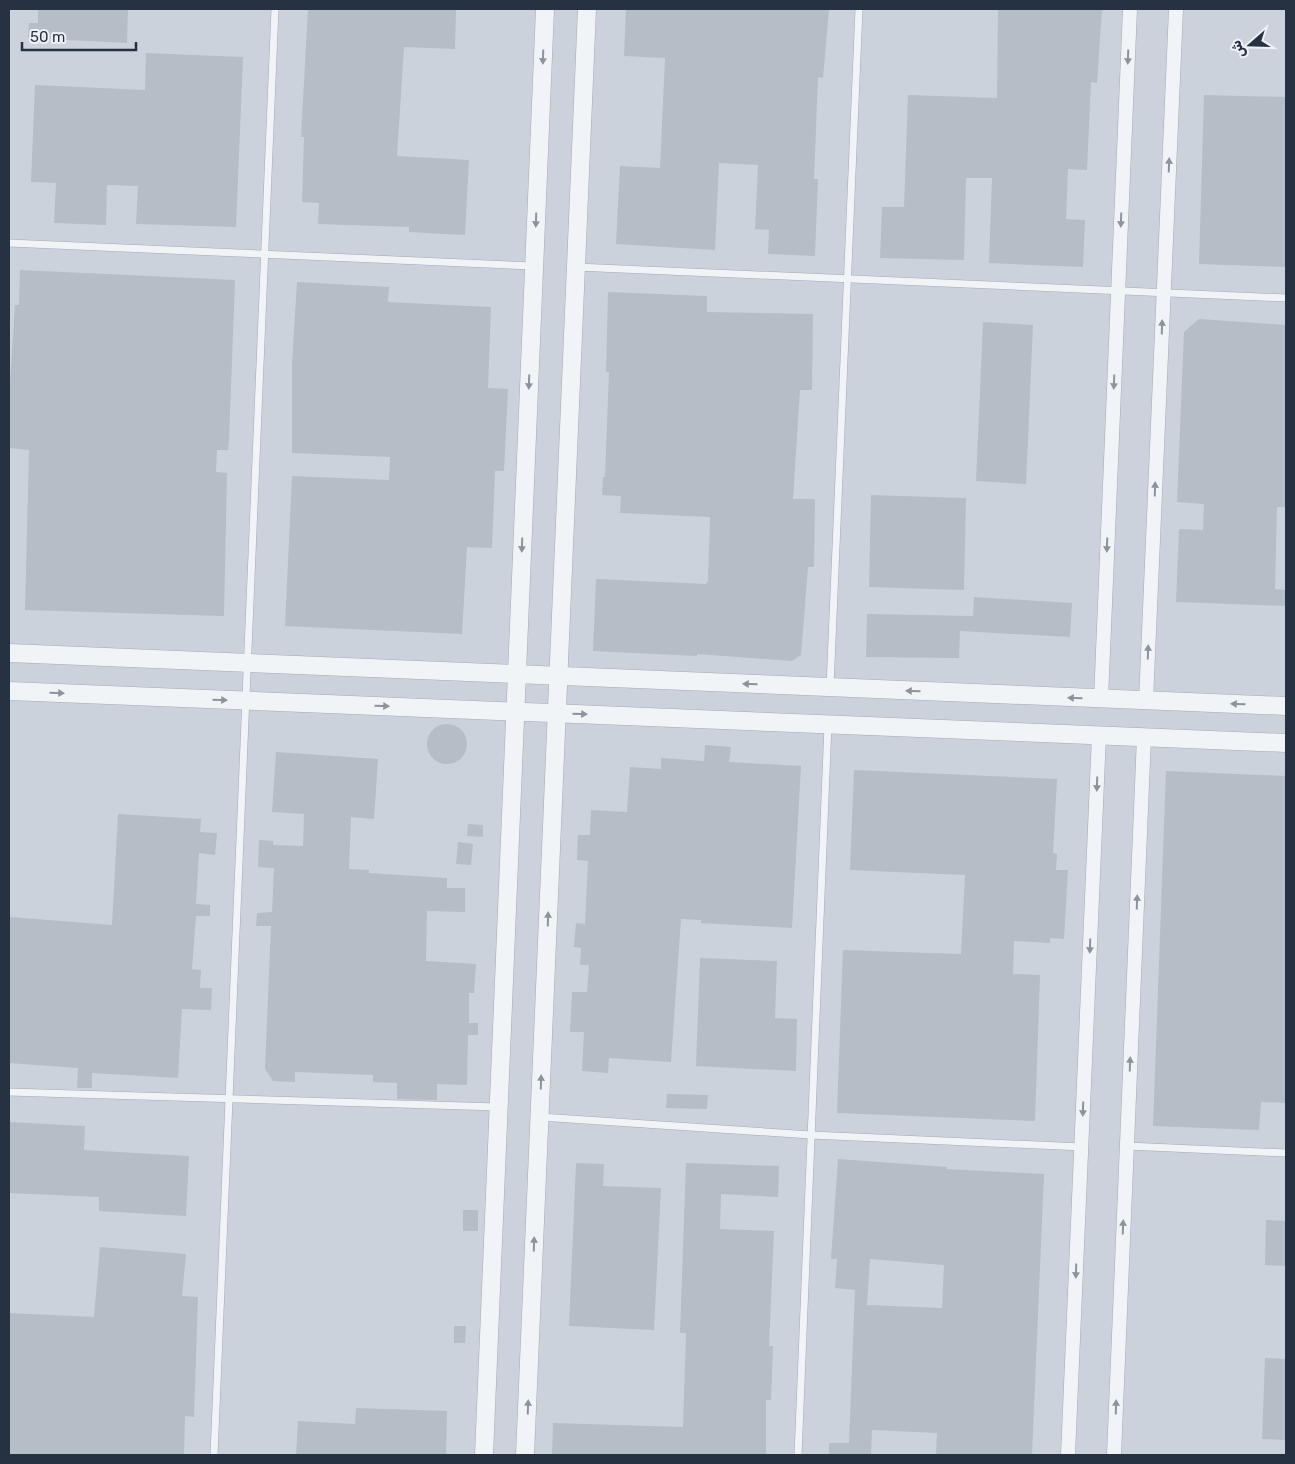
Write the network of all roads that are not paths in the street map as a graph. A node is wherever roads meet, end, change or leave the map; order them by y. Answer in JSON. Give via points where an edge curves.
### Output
{"nodes":[{"id":1,"x":275,"y":9,"type":"edge"},
{"id":2,"x":545,"y":9,"type":"edge"},
{"id":3,"x":587,"y":9,"type":"edge"},
{"id":4,"x":859,"y":9,"type":"edge"},
{"id":5,"x":1130,"y":9,"type":"edge"},
{"id":6,"x":1176,"y":9,"type":"edge"},
{"id":7,"x":9,"y":243,"type":"edge"},
{"id":8,"x":265,"y":254,"type":"junction"},
{"id":9,"x":534,"y":266,"type":"junction"},
{"id":10,"x":576,"y":267,"type":"junction"},
{"id":11,"x":847,"y":279,"type":"junction"},
{"id":12,"x":1118,"y":291,"type":"junction"},
{"id":13,"x":1164,"y":293,"type":"junction"},
{"id":14,"x":1286,"y":298,"type":"edge"},
{"id":15,"x":9,"y":653,"type":"edge"},
{"id":16,"x":247,"y":663,"type":"junction"},
{"id":17,"x":516,"y":674,"type":"junction"},
{"id":18,"x":559,"y":676,"type":"junction"},
{"id":19,"x":830,"y":687,"type":"junction"},
{"id":20,"x":9,"y":691,"type":"edge"},
{"id":21,"x":1101,"y":699,"type":"junction"},
{"id":22,"x":1146,"y":700,"type":"junction"},
{"id":23,"x":246,"y":701,"type":"junction"},
{"id":24,"x":1286,"y":706,"type":"edge"},
{"id":25,"x":515,"y":712,"type":"junction"},
{"id":26,"x":557,"y":713,"type":"junction"},
{"id":27,"x":828,"y":724,"type":"junction"},
{"id":28,"x":1099,"y":735,"type":"junction"},
{"id":29,"x":1144,"y":737,"type":"junction"},
{"id":30,"x":1286,"y":743,"type":"edge"},
{"id":31,"x":9,"y":1092,"type":"edge"},
{"id":32,"x":229,"y":1099,"type":"junction"},
{"id":33,"x":497,"y":1108,"type":"junction"},
{"id":34,"x":540,"y":1117,"type":"junction"},
{"id":35,"x":811,"y":1135,"type":"junction"},
{"id":36,"x":1127,"y":1146,"type":"junction"},
{"id":37,"x":1082,"y":1147,"type":"junction"},
{"id":38,"x":1286,"y":1153,"type":"edge"},
{"id":39,"x":214,"y":1455,"type":"edge"},
{"id":40,"x":484,"y":1455,"type":"edge"},
{"id":41,"x":526,"y":1455,"type":"edge"},
{"id":42,"x":798,"y":1455,"type":"edge"},
{"id":43,"x":1068,"y":1455,"type":"edge"},
{"id":44,"x":1114,"y":1455,"type":"edge"}],
"edges":[{"from":1,"to":8,"type":"lane"},
{"from":2,"to":9,"type":"street","one_way":true},
{"from":3,"to":10,"type":"street"},
{"from":4,"to":11,"type":"lane"},
{"from":5,"to":12,"type":"street","one_way":true},
{"from":13,"to":6,"type":"street","one_way":true},
{"from":7,"to":8,"type":"lane"},
{"from":8,"to":9,"type":"lane"},
{"from":8,"to":16,"type":"lane"},
{"from":9,"to":17,"type":"street","one_way":true},
{"from":10,"to":11,"type":"lane"},
{"from":10,"to":18,"type":"street"},
{"from":11,"to":12,"type":"lane"},
{"from":11,"to":19,"type":"lane"},
{"from":12,"to":13,"type":"lane"},
{"from":12,"to":21,"type":"street","one_way":true},
{"from":13,"to":14,"type":"lane"},
{"from":22,"to":13,"type":"street","one_way":true},
{"from":15,"to":16,"type":"street"},
{"from":16,"to":17,"type":"street"},
{"from":16,"to":23,"type":"lane"},
{"from":17,"to":18,"type":"street"},
{"from":17,"to":25,"type":"street"},
{"from":19,"to":18,"type":"street","one_way":true},
{"from":18,"to":26,"type":"street"},
{"from":21,"to":19,"type":"street","one_way":true},
{"from":20,"to":23,"type":"street","one_way":true},
{"from":21,"to":22,"type":"street"},
{"from":24,"to":22,"type":"street","one_way":true},
{"from":23,"to":25,"type":"street","one_way":true},
{"from":23,"to":32,"type":"lane"},
{"from":25,"to":26,"type":"street"},
{"from":25,"to":33,"type":"street"},
{"from":26,"to":27,"type":"street","one_way":true},
{"from":34,"to":26,"type":"street","one_way":true},
{"from":27,"to":28,"type":"street"},
{"from":27,"to":35,"type":"lane"},
{"from":28,"to":29,"type":"street"},
{"from":28,"to":37,"type":"street","one_way":true},
{"from":29,"to":30,"type":"street"},
{"from":36,"to":29,"type":"street","one_way":true},
{"from":31,"to":32,"type":"lane"},
{"from":32,"to":33,"type":"lane"},
{"from":32,"to":39,"type":"lane"},
{"from":33,"to":40,"type":"street"},
{"from":34,"to":35,"type":"lane"},
{"from":41,"to":34,"type":"street","one_way":true},
{"from":35,"to":37,"type":"lane"},
{"from":35,"to":42,"type":"lane"},
{"from":36,"to":38,"type":"lane"},
{"from":44,"to":36,"type":"street","one_way":true},
{"from":37,"to":43,"type":"street","one_way":true}]}
